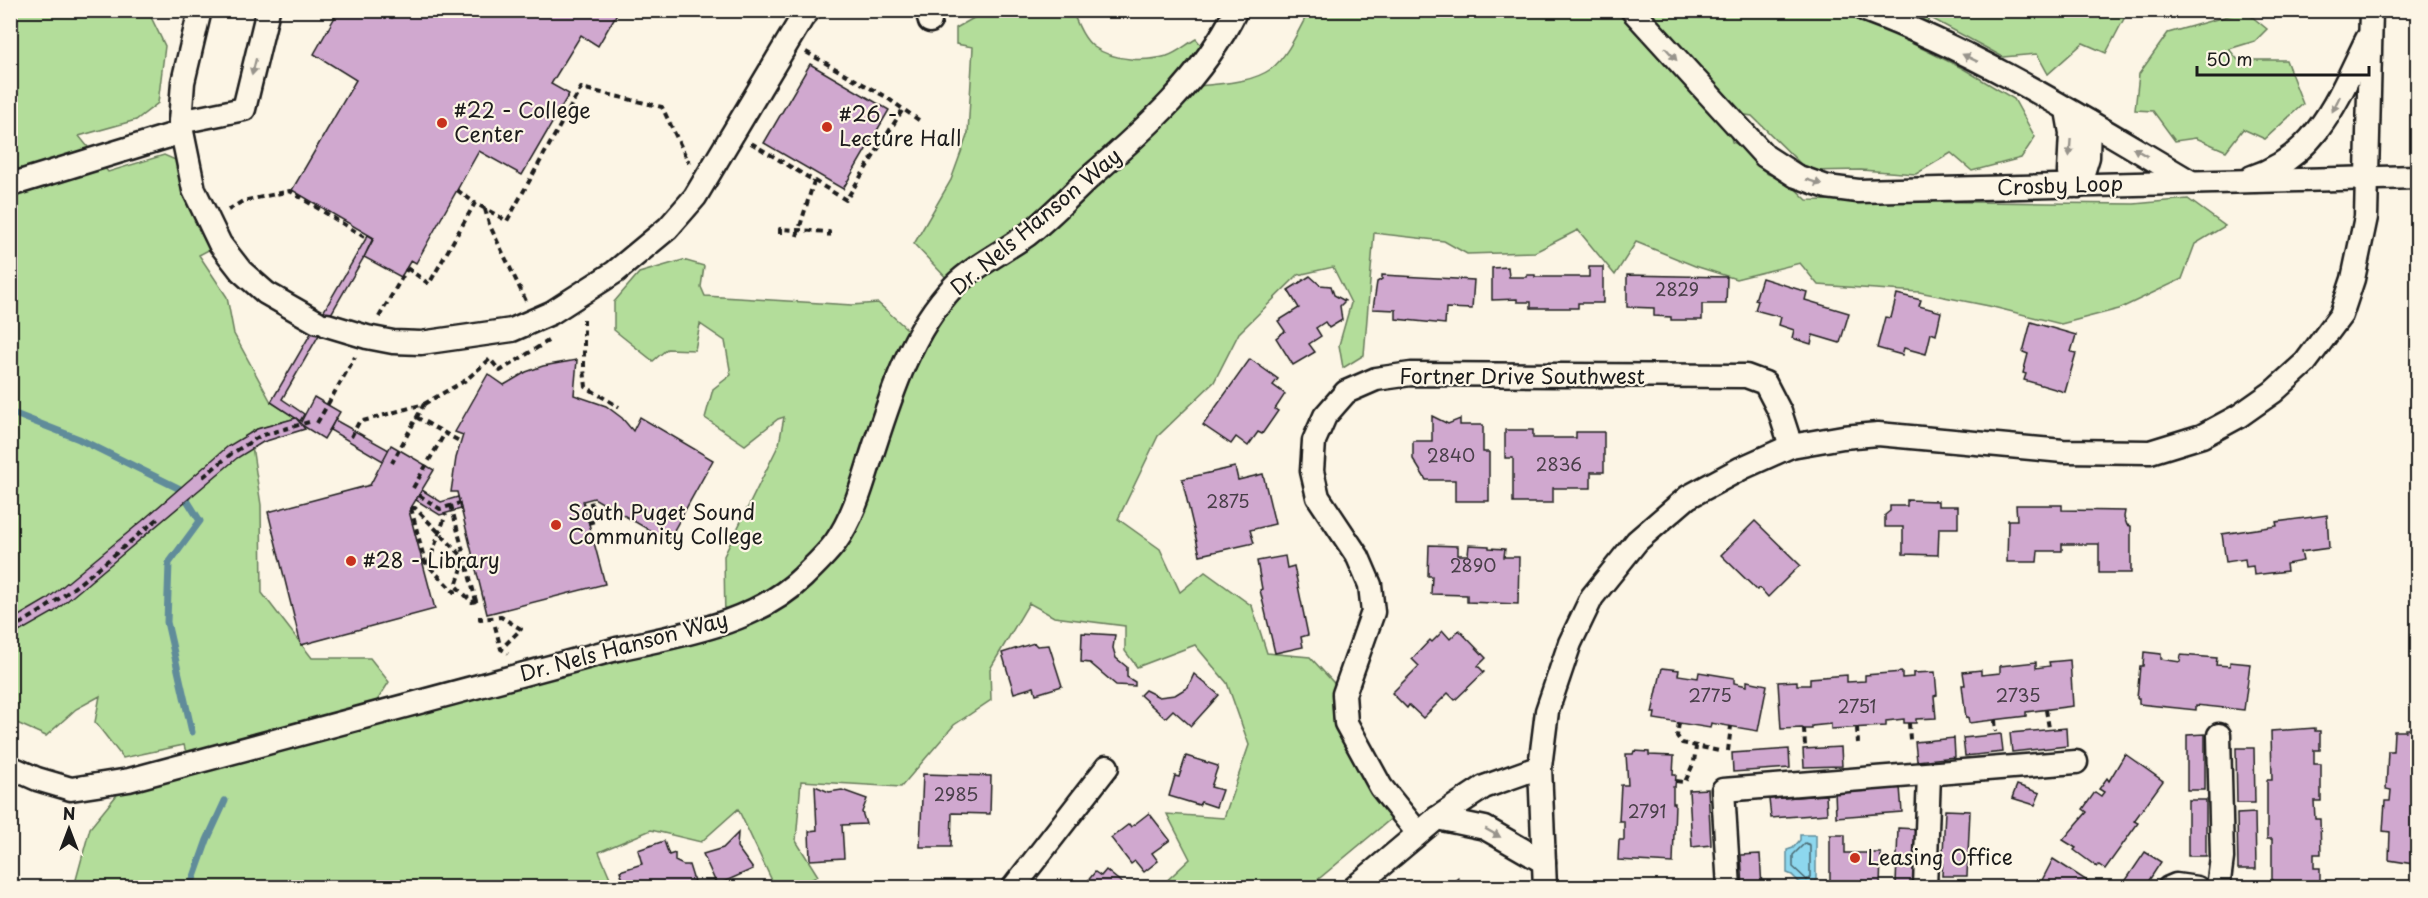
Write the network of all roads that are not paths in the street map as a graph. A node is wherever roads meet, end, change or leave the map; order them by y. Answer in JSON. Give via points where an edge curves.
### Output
{"nodes":[{"id":1,"x":200,"y":10,"type":"edge"},
{"id":2,"x":268,"y":10,"type":"edge"},
{"id":3,"x":809,"y":10,"type":"edge"},
{"id":4,"x":1236,"y":10,"type":"edge"},
{"id":5,"x":1632,"y":10,"type":"edge"},
{"id":6,"x":1865,"y":10,"type":"edge"},
{"id":7,"x":1890,"y":16,"type":"edge"},
{"id":8,"x":2371,"y":22,"type":"edge"},
{"id":9,"x":2067,"y":110,"type":"junction"},
{"id":10,"x":2090,"y":122,"type":"junction"},
{"id":11,"x":181,"y":127,"type":"junction"},
{"id":12,"x":2367,"y":177,"type":"junction"},
{"id":13,"x":2418,"y":177,"type":"edge"},
{"id":14,"x":2191,"y":182,"type":"junction"},
{"id":15,"x":2237,"y":182,"type":"junction"},
{"id":16,"x":10,"y":185,"type":"edge"},
{"id":17,"x":2076,"y":186,"type":"junction"},
{"id":18,"x":1791,"y":446,"type":"junction"},
{"id":19,"x":2219,"y":735,"type":"dead end"},
{"id":20,"x":2076,"y":762,"type":"dead end"},
{"id":21,"x":10,"y":767,"type":"edge"},
{"id":22,"x":1107,"y":767,"type":"dead end"},
{"id":23,"x":1540,"y":767,"type":"junction"},
{"id":24,"x":1929,"y":774,"type":"junction"},
{"id":25,"x":1437,"y":818,"type":"junction"},
{"id":26,"x":1418,"y":833,"type":"junction"},
{"id":27,"x":1544,"y":862,"type":"junction"},
{"id":28,"x":1013,"y":888,"type":"edge"},
{"id":29,"x":1354,"y":888,"type":"edge"},
{"id":30,"x":1545,"y":888,"type":"edge"},
{"id":31,"x":1729,"y":888,"type":"edge"},
{"id":32,"x":1925,"y":888,"type":"edge"},
{"id":33,"x":2169,"y":888,"type":"edge"},
{"id":34,"x":2197,"y":888,"type":"edge"},
{"id":35,"x":2218,"y":888,"type":"edge"}],
"edges":[{"from":1,"to":11,"type":"street","via":[[183,82]]},
{"from":2,"to":11,"type":"street","one_way":true,"via":[[244,109]]},
{"from":3,"to":11,"type":"street","via":[[701,188],[668,228],[615,272],[512,330],[421,343],[384,340],[322,323],[266,293],[241,271],[220,244],[194,190]]},
{"from":4,"to":21,"type":"street","name":"Dr. Nels Hanson Way","via":[[1226,32],[1196,73],[1148,126],[1028,234],[955,285],[916,337],[889,402],[858,498],[835,542],[801,579],[763,606],[726,622],[129,780],[71,789]]},
{"from":5,"to":17,"type":"street","name":"Crosby Loop","one_way":true,"via":[[1765,156],[1796,176],[1827,187],[1858,191]]},
{"from":6,"to":7,"type":"street","name":"Crosby Loop"},
{"from":9,"to":7,"type":"street","name":"Crosby Loop","one_way":true},
{"from":8,"to":12,"type":"street"},
{"from":8,"to":15,"type":"street","one_way":true,"via":[[2331,114],[2302,150],[2268,172]]},
{"from":9,"to":10,"type":"street","name":"Crosby Loop"},
{"from":9,"to":17,"type":"street","one_way":true,"via":[[2071,133],[2069,172]]},
{"from":14,"to":10,"type":"street","name":"Crosby Loop","one_way":true},
{"from":10,"to":17,"type":"street","via":[[2088,157]]},
{"from":11,"to":16,"type":"street","via":[[59,172]]},
{"from":12,"to":13,"type":"street"},
{"from":12,"to":15,"type":"street"},
{"from":12,"to":18,"type":"street","via":[[2366,218],[2341,315],[2305,363],[2273,392],[2202,436],[2150,452],[2063,451],[1878,434]]},
{"from":14,"to":15,"type":"street"},
{"from":14,"to":17,"type":"street","name":"Crosby Loop"},
{"from":18,"to":23,"type":"street","via":[[1688,497],[1637,541],[1592,597],[1570,644],[1547,711]]},
{"from":18,"to":26,"type":"street","name":"Fortner Drive Southwest","via":[[1765,383],[1746,376],[1411,374],[1376,379],[1346,393],[1325,416],[1314,441],[1312,471],[1318,496],[1358,557],[1370,585],[1373,612],[1344,694],[1346,723],[1381,787]]},
{"from":19,"to":35,"type":"street","via":[[2222,858]]},
{"from":20,"to":24,"type":"street"},
{"from":22,"to":28,"type":"street"},
{"from":23,"to":25,"type":"street","via":[[1484,787]]},
{"from":23,"to":27,"type":"street"},
{"from":24,"to":31,"type":"street","via":[[1723,790]]},
{"from":24,"to":32,"type":"street"},
{"from":25,"to":26,"type":"street"},
{"from":25,"to":27,"type":"street","one_way":true,"via":[[1485,828]]},
{"from":26,"to":29,"type":"street"},
{"from":27,"to":30,"type":"street"},
{"from":33,"to":34,"type":"street"}]}
